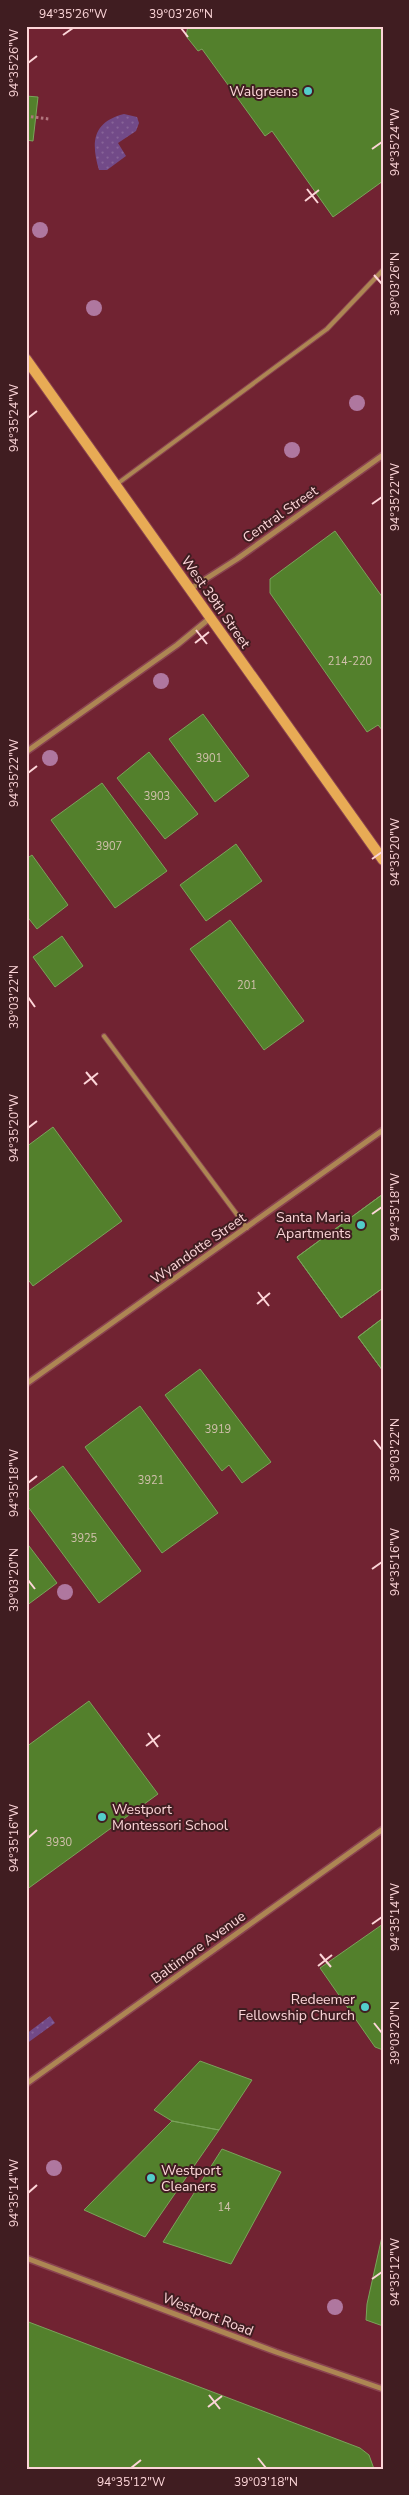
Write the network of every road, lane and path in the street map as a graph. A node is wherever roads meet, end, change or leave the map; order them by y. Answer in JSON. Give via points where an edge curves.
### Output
{"nodes":[{"id":1,"x":26,"y":116,"type":"edge"},
{"id":2,"x":49,"y":119,"type":"dead end"},
{"id":3,"x":383,"y":270,"type":"edge"},
{"id":4,"x":26,"y":359,"type":"edge"},
{"id":5,"x":383,"y":455,"type":"edge"},
{"id":6,"x":116,"y":485,"type":"junction"},
{"id":7,"x":190,"y":589,"type":"junction"},
{"id":8,"x":210,"y":617,"type":"junction"},
{"id":9,"x":26,"y":752,"type":"edge"},
{"id":10,"x":383,"y":860,"type":"edge"},
{"id":11,"x":104,"y":1036,"type":"dead end"},
{"id":12,"x":383,"y":1130,"type":"edge"},
{"id":13,"x":247,"y":1228,"type":"junction"},
{"id":14,"x":26,"y":1384,"type":"edge"},
{"id":15,"x":383,"y":1829,"type":"edge"},
{"id":16,"x":26,"y":2084,"type":"edge"},
{"id":17,"x":26,"y":2258,"type":"edge"},
{"id":18,"x":383,"y":2389,"type":"edge"}],
"edges":[{"from":1,"to":2,"type":"path"},
{"from":3,"to":6,"type":"lane","via":[[327,329]]},
{"from":4,"to":6,"type":"main road","name":"West 39th Street"},
{"from":5,"to":7,"type":"street","name":"Central Street"},
{"from":6,"to":7,"type":"main road","name":"West 39th Street"},
{"from":7,"to":8,"type":"main road","name":"West 39th Street"},
{"from":8,"to":9,"type":"street","via":[[177,645]]},
{"from":8,"to":10,"type":"main road","name":"West 39th Street"},
{"from":11,"to":13,"type":"lane"},
{"from":12,"to":13,"type":"street","name":"Wyandotte Street"},
{"from":13,"to":14,"type":"street","name":"Wyandotte Street"},
{"from":15,"to":16,"type":"street","name":"Baltimore Avenue"},
{"from":17,"to":18,"type":"street","name":"Westport Road"}]}
